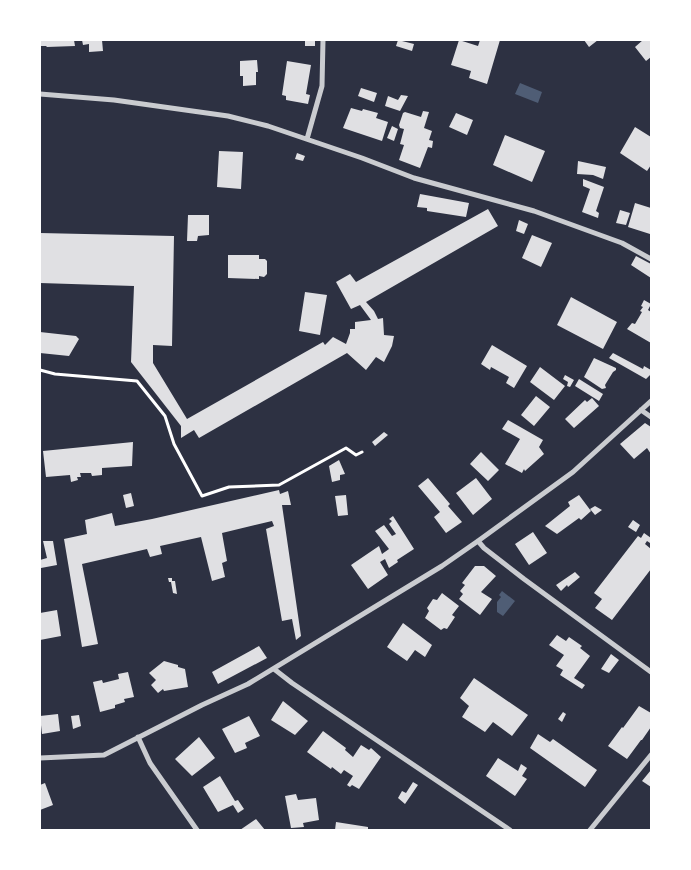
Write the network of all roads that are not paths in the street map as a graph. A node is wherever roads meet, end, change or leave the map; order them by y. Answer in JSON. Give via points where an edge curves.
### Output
{"nodes":[{"id":1,"x":323,"y":40,"type":"edge"},
{"id":2,"x":40,"y":94,"type":"edge"},
{"id":3,"x":307,"y":139,"type":"junction"},
{"id":4,"x":651,"y":259,"type":"edge"},
{"id":5,"x":651,"y":401,"type":"edge"},
{"id":6,"x":641,"y":410,"type":"junction"},
{"id":7,"x":651,"y":417,"type":"edge"},
{"id":8,"x":478,"y":541,"type":"junction"},
{"id":9,"x":274,"y":669,"type":"junction"},
{"id":10,"x":651,"y":672,"type":"edge"},
{"id":11,"x":138,"y":738,"type":"junction"},
{"id":12,"x":651,"y":755,"type":"edge"},
{"id":13,"x":40,"y":758,"type":"edge"},
{"id":14,"x":197,"y":830,"type":"edge"},
{"id":15,"x":510,"y":830,"type":"edge"},
{"id":16,"x":590,"y":830,"type":"edge"}],
"edges":[{"from":1,"to":3,"type":"street","via":[[322,86]]},
{"from":2,"to":3,"type":"street","via":[[114,100],[228,116]]},
{"from":3,"to":4,"type":"street","via":[[414,178],[534,211],[622,243]]},
{"from":5,"to":6,"type":"street"},
{"from":6,"to":7,"type":"street"},
{"from":6,"to":8,"type":"street","via":[[573,472]]},
{"from":8,"to":9,"type":"street"},
{"from":8,"to":10,"type":"street","via":[[524,579]]},
{"from":9,"to":11,"type":"street"},
{"from":9,"to":15,"type":"street"},
{"from":11,"to":13,"type":"street","via":[[104,755]]},
{"from":11,"to":14,"type":"street","via":[[150,764]]},
{"from":12,"to":16,"type":"street"}]}
